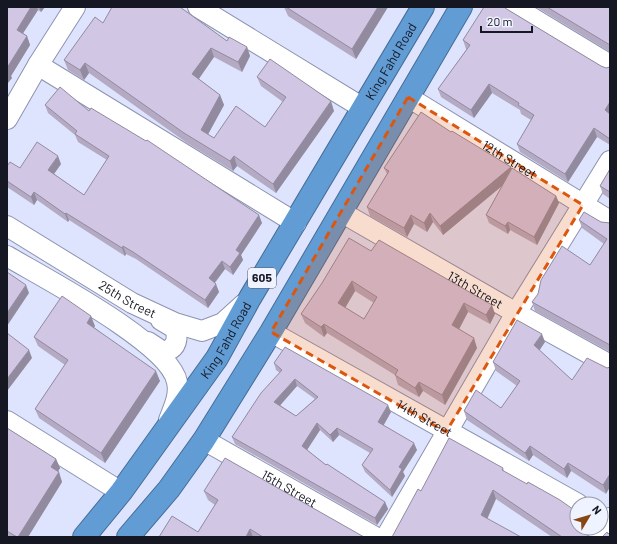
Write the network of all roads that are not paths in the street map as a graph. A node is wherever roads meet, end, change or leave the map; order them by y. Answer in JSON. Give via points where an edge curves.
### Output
{"nodes":[{"id":1,"x":75,"y":7,"type":"edge"},
{"id":2,"x":198,"y":7,"type":"edge"},
{"id":3,"x":423,"y":7,"type":"edge"},
{"id":4,"x":461,"y":7,"type":"edge"},
{"id":5,"x":514,"y":7,"type":"edge"},
{"id":6,"x":38,"y":65,"type":"junction"},
{"id":7,"x":610,"y":65,"type":"edge"},
{"id":8,"x":408,"y":97,"type":"junction"},
{"id":9,"x":363,"y":108,"type":"junction"},
{"id":10,"x":7,"y":119,"type":"edge"},
{"id":11,"x":610,"y":161,"type":"edge"},
{"id":12,"x":583,"y":205,"type":"junction"},
{"id":13,"x":341,"y":212,"type":"junction"},
{"id":14,"x":610,"y":221,"type":"edge"},
{"id":15,"x":296,"y":223,"type":"junction"},
{"id":16,"x":7,"y":226,"type":"edge"},
{"id":17,"x":7,"y":256,"type":"edge"},
{"id":18,"x":250,"y":298,"type":"junction"},
{"id":19,"x":132,"y":303,"type":"junction"},
{"id":20,"x":516,"y":313,"type":"junction"},
{"id":21,"x":117,"y":320,"type":"junction"},
{"id":22,"x":271,"y":332,"type":"junction"},
{"id":23,"x":610,"y":364,"type":"edge"},
{"id":24,"x":7,"y":421,"type":"edge"},
{"id":25,"x":167,"y":427,"type":"junction"},
{"id":26,"x":446,"y":432,"type":"junction"},
{"id":27,"x":204,"y":440,"type":"junction"},
{"id":28,"x":121,"y":492,"type":"junction"},
{"id":29,"x":569,"y":499,"type":"edge"},
{"id":30,"x":131,"y":535,"type":"edge"},
{"id":31,"x":84,"y":537,"type":"edge"},
{"id":32,"x":375,"y":537,"type":"edge"},
{"id":33,"x":386,"y":537,"type":"edge"}],
"edges":[{"from":1,"to":6,"type":"street"},
{"from":2,"to":9,"type":"street"},
{"from":3,"to":9,"type":"highway","name":"King Fahd Road","number":"605"},
{"from":4,"to":8,"type":"highway","number":"605"},
{"from":5,"to":7,"type":"street"},
{"from":6,"to":10,"type":"street"},
{"from":6,"to":15,"type":"street"},
{"from":8,"to":12,"type":"street","name":"12th Street"},
{"from":8,"to":13,"type":"highway","number":"605"},
{"from":9,"to":15,"type":"highway","name":"King Fahd Road","number":"605"},
{"from":11,"to":12,"type":"street"},
{"from":12,"to":14,"type":"street","name":"12th Street"},
{"from":12,"to":20,"type":"street"},
{"from":13,"to":20,"type":"street","name":"13th Street"},
{"from":13,"to":22,"type":"highway","number":"605"},
{"from":15,"to":18,"type":"highway","name":"King Fahd Road","number":"605"},
{"from":16,"to":19,"type":"street","name":"25th Street"},
{"from":17,"to":21,"type":"street","name":"25th Street"},
{"from":18,"to":19,"type":"street","name":"25th Street","via":[[223,324],[202,331],[175,323]]},
{"from":18,"to":25,"type":"highway","name":"King Fahd Road","number":"605","via":[[217,358]]},
{"from":19,"to":21,"type":"street","via":[[146,314],[176,329],[178,337],[171,350],[163,352]]},
{"from":20,"to":23,"type":"street","name":"13th Street"},
{"from":20,"to":26,"type":"street"},
{"from":21,"to":25,"type":"street","name":"25th Street","via":[[147,344],[168,366],[177,380],[178,395]]},
{"from":22,"to":26,"type":"street","name":"14th Street"},
{"from":22,"to":27,"type":"highway","number":"605"},
{"from":24,"to":28,"type":"street"},
{"from":25,"to":28,"type":"highway","name":"King Fahd Road","number":"605"},
{"from":26,"to":29,"type":"street","name":"14th Street"},
{"from":26,"to":33,"type":"street"},
{"from":27,"to":30,"type":"highway","number":"605","via":[[169,489]]},
{"from":27,"to":32,"type":"street","name":"15th Street"},
{"from":28,"to":31,"type":"highway","name":"King Fahd Road","number":"605"}]}
